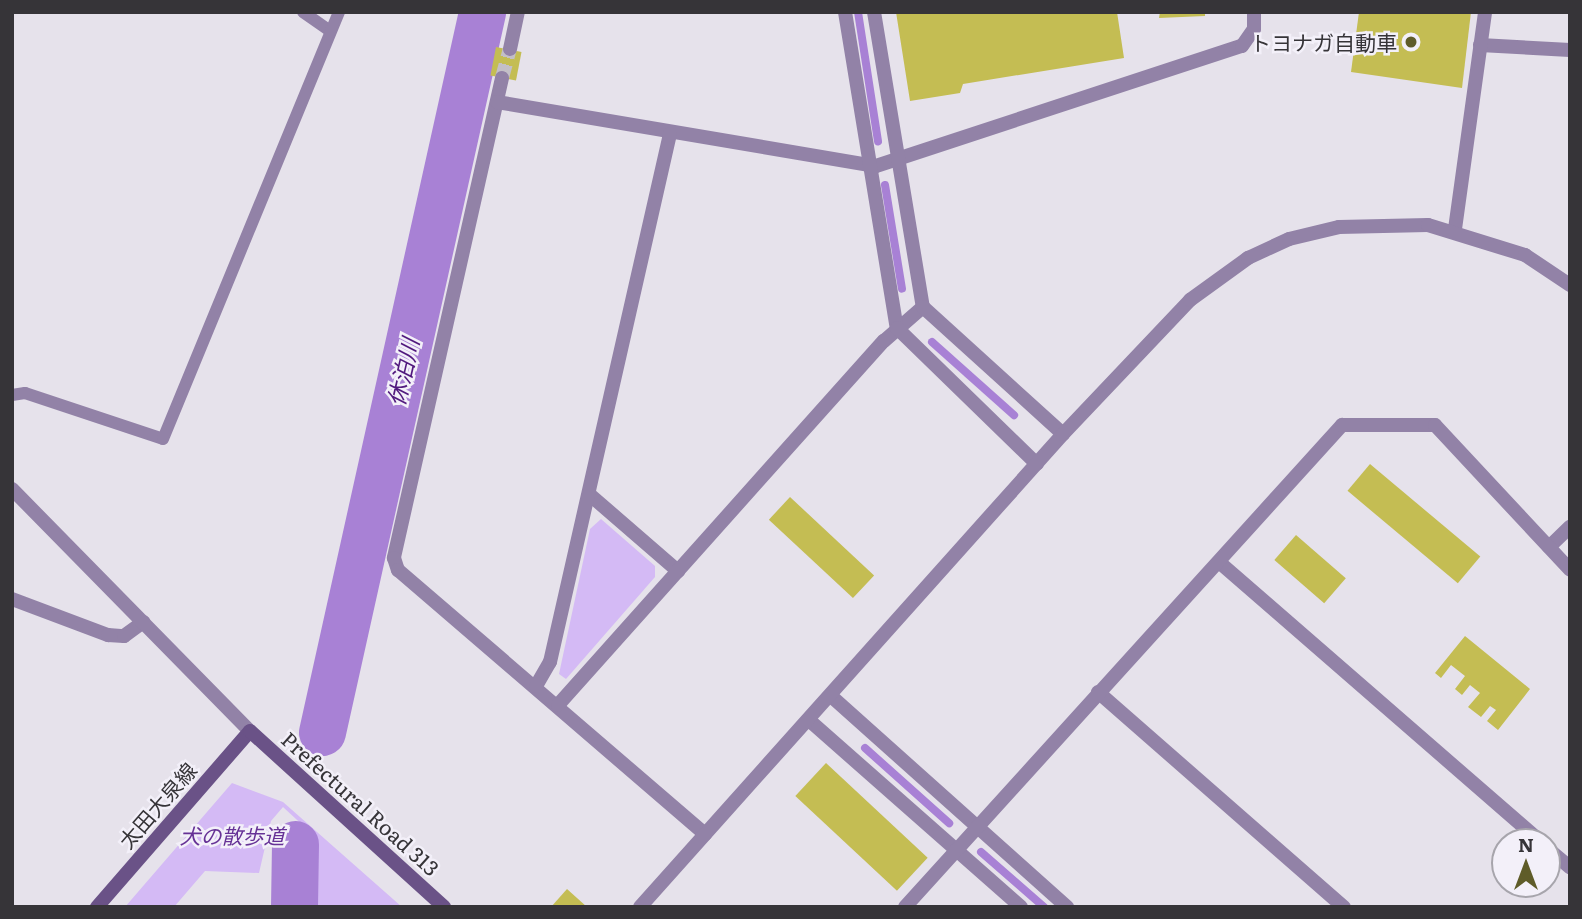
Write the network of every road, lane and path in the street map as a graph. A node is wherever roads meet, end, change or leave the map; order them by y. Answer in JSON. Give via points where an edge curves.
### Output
{"nodes":[{"id":1,"x":303,"y":12,"type":"edge"},
{"id":2,"x":339,"y":12,"type":"edge"},
{"id":3,"x":518,"y":12,"type":"edge"},
{"id":4,"x":845,"y":12,"type":"edge"},
{"id":5,"x":874,"y":12,"type":"edge"},
{"id":6,"x":1254,"y":12,"type":"edge"},
{"id":7,"x":1485,"y":12,"type":"edge"},
{"id":8,"x":329,"y":30,"type":"junction"},
{"id":9,"x":1480,"y":44,"type":"junction"},
{"id":10,"x":510,"y":49,"type":"tunnel mouth"},
{"id":11,"x":1570,"y":50,"type":"edge"},
{"id":12,"x":502,"y":78,"type":"tunnel mouth"},
{"id":13,"x":497,"y":102,"type":"junction"},
{"id":14,"x":670,"y":134,"type":"junction"},
{"id":15,"x":897,"y":162,"type":"junction"},
{"id":16,"x":868,"y":166,"type":"junction"},
{"id":17,"x":1455,"y":229,"type":"junction"},
{"id":18,"x":1570,"y":285,"type":"edge"},
{"id":19,"x":923,"y":307,"type":"junction"},
{"id":20,"x":897,"y":328,"type":"junction"},
{"id":21,"x":12,"y":395,"type":"edge"},
{"id":22,"x":1063,"y":434,"type":"junction"},
{"id":23,"x":1037,"y":464,"type":"junction"},
{"id":24,"x":12,"y":489,"type":"edge"},
{"id":25,"x":589,"y":494,"type":"junction"},
{"id":26,"x":1570,"y":527,"type":"edge"},
{"id":27,"x":1549,"y":547,"type":"junction"},
{"id":28,"x":1219,"y":562,"type":"junction"},
{"id":29,"x":1570,"y":570,"type":"edge"},
{"id":30,"x":678,"y":571,"type":"junction"},
{"id":31,"x":12,"y":598,"type":"edge"},
{"id":32,"x":144,"y":622,"type":"junction"},
{"id":33,"x":536,"y":686,"type":"junction"},
{"id":34,"x":1098,"y":692,"type":"junction"},
{"id":35,"x":831,"y":696,"type":"junction"},
{"id":36,"x":558,"y":705,"type":"junction"},
{"id":37,"x":810,"y":720,"type":"junction"},
{"id":38,"x":250,"y":731,"type":"junction"},
{"id":39,"x":975,"y":828,"type":"junction"},
{"id":40,"x":1525,"y":828,"type":"edge"},
{"id":41,"x":705,"y":834,"type":"junction"},
{"id":42,"x":955,"y":850,"type":"junction"},
{"id":43,"x":97,"y":907,"type":"edge"},
{"id":44,"x":444,"y":907,"type":"edge"},
{"id":45,"x":640,"y":907,"type":"edge"},
{"id":46,"x":905,"y":907,"type":"edge"},
{"id":47,"x":1021,"y":907,"type":"edge"},
{"id":48,"x":1067,"y":907,"type":"edge"},
{"id":49,"x":1344,"y":907,"type":"edge"}],
"edges":[{"from":1,"to":8,"type":"lane"},
{"from":2,"to":8,"type":"lane"},
{"from":3,"to":10,"type":"street"},
{"from":4,"to":16,"type":"street"},
{"from":5,"to":15,"type":"street"},
{"from":6,"to":15,"type":"street","via":[[1254,29],[1242,46]]},
{"from":7,"to":9,"type":"street"},
{"from":8,"to":21,"type":"lane","via":[[163,439],[25,393]]},
{"from":9,"to":11,"type":"street"},
{"from":9,"to":17,"type":"street"},
{"from":12,"to":13,"type":"street"},
{"from":13,"to":14,"type":"street"},
{"from":13,"to":33,"type":"street","via":[[394,558],[398,570]]},
{"from":14,"to":16,"type":"street"},
{"from":14,"to":25,"type":"street"},
{"from":15,"to":16,"type":"street"},
{"from":15,"to":19,"type":"street"},
{"from":16,"to":20,"type":"street"},
{"from":17,"to":18,"type":"street","via":[[1525,255]]},
{"from":17,"to":22,"type":"street","via":[[1386,222],[1339,227],[1289,239],[1248,258],[1190,300]]},
{"from":19,"to":20,"type":"street"},
{"from":19,"to":22,"type":"street"},
{"from":20,"to":23,"type":"street"},
{"from":20,"to":30,"type":"street"},
{"from":22,"to":23,"type":"street"},
{"from":23,"to":35,"type":"street"},
{"from":24,"to":32,"type":"street"},
{"from":25,"to":30,"type":"street"},
{"from":25,"to":33,"type":"street","via":[[550,662]]},
{"from":26,"to":27,"type":"street"},
{"from":27,"to":28,"type":"street","via":[[1435,425],[1351,422]]},
{"from":27,"to":29,"type":"street"},
{"from":28,"to":34,"type":"street"},
{"from":28,"to":40,"type":"street"},
{"from":30,"to":36,"type":"street"},
{"from":31,"to":32,"type":"street","via":[[108,635],[124,636]]},
{"from":32,"to":38,"type":"street"},
{"from":33,"to":36,"type":"street"},
{"from":34,"to":39,"type":"street"},
{"from":34,"to":49,"type":"street"},
{"from":35,"to":37,"type":"street"},
{"from":35,"to":39,"type":"street"},
{"from":36,"to":41,"type":"street"},
{"from":37,"to":41,"type":"street"},
{"from":37,"to":42,"type":"street"},
{"from":38,"to":43,"type":"main road","name":"太田大泉線"},
{"from":38,"to":44,"type":"main road","name":"Prefectural Road 313"},
{"from":39,"to":42,"type":"street"},
{"from":39,"to":48,"type":"street"},
{"from":41,"to":45,"type":"street"},
{"from":42,"to":46,"type":"street"},
{"from":42,"to":47,"type":"street"}]}
